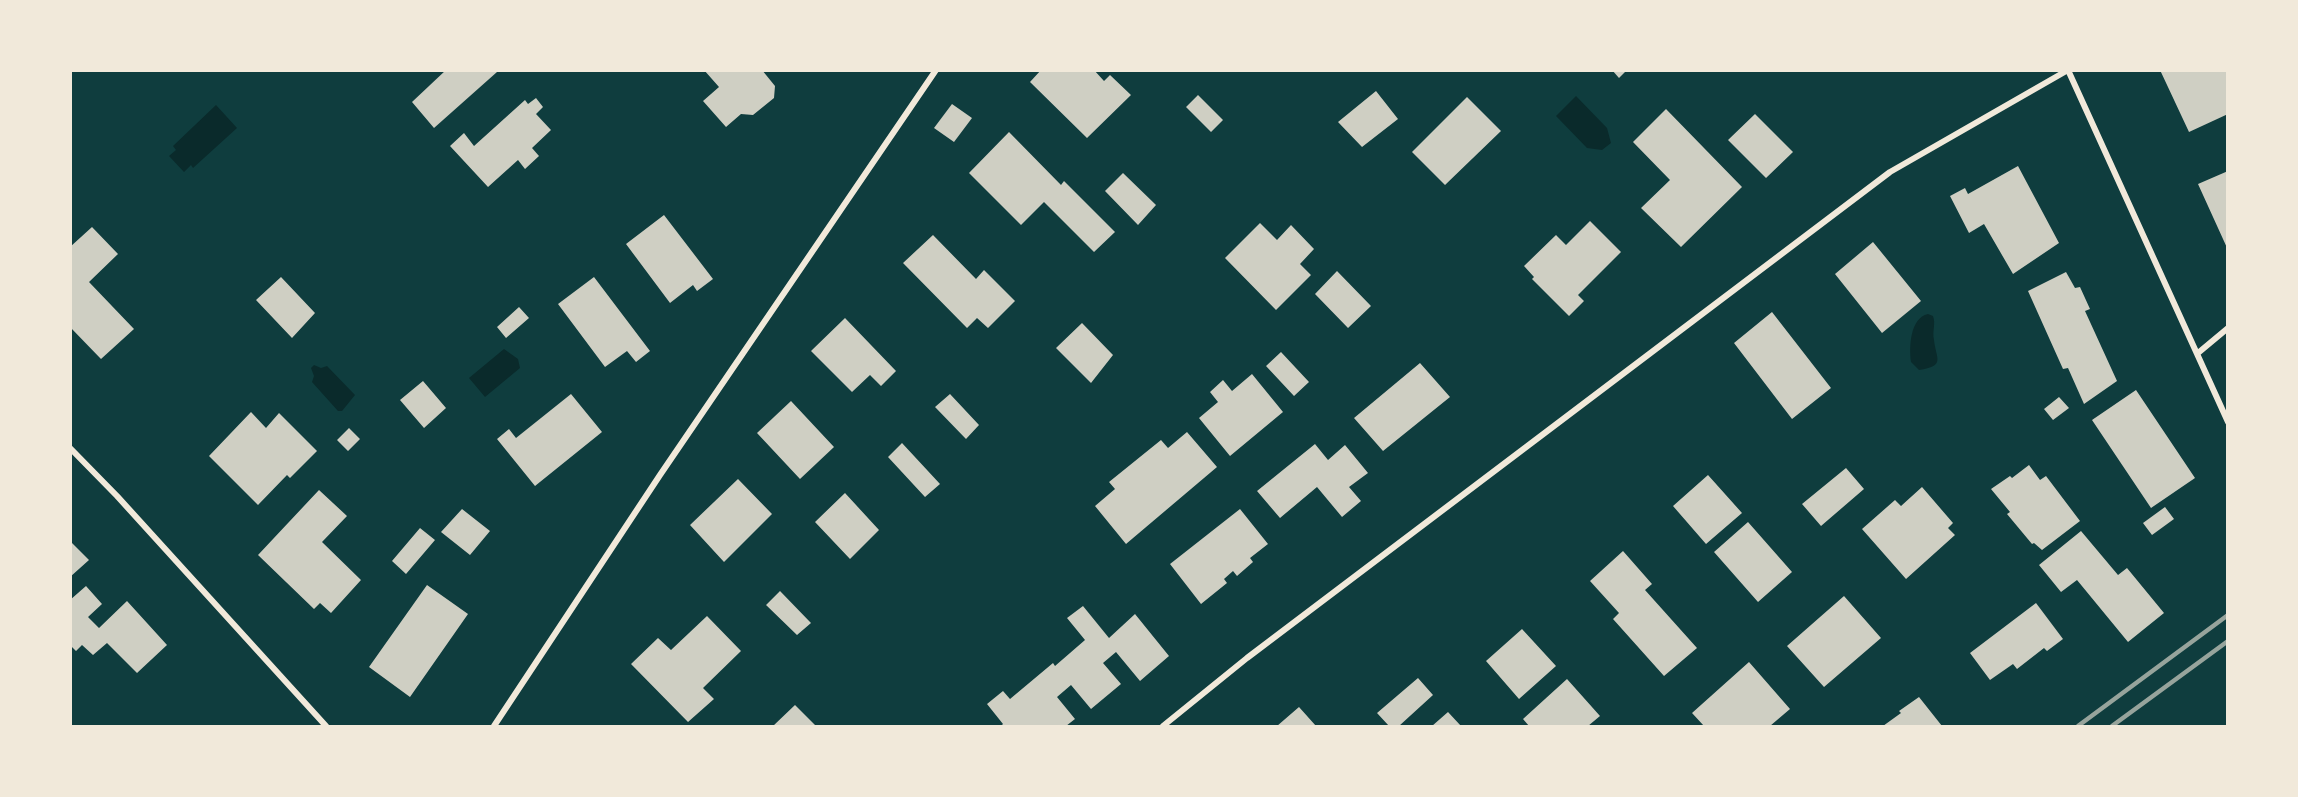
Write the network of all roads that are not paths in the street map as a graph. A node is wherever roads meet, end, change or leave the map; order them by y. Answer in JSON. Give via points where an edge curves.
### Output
{"nodes":[{"id":1,"x":936,"y":70,"type":"edge"},
{"id":2,"x":2068,"y":70,"type":"edge"},
{"id":3,"x":2228,"y":328,"type":"edge"},
{"id":4,"x":2198,"y":354,"type":"junction"},
{"id":5,"x":2228,"y":422,"type":"edge"},
{"id":6,"x":70,"y":448,"type":"edge"},
{"id":7,"x":326,"y":726,"type":"edge"},
{"id":8,"x":494,"y":726,"type":"edge"},
{"id":9,"x":1163,"y":726,"type":"edge"}],
"edges":[{"from":1,"to":8,"type":"street","via":[[666,465]]},
{"from":2,"to":4,"type":"street"},
{"from":2,"to":9,"type":"street","via":[[1890,172],[1247,658]]},
{"from":3,"to":4,"type":"street"},
{"from":4,"to":5,"type":"street"},
{"from":6,"to":7,"type":"street"}]}
